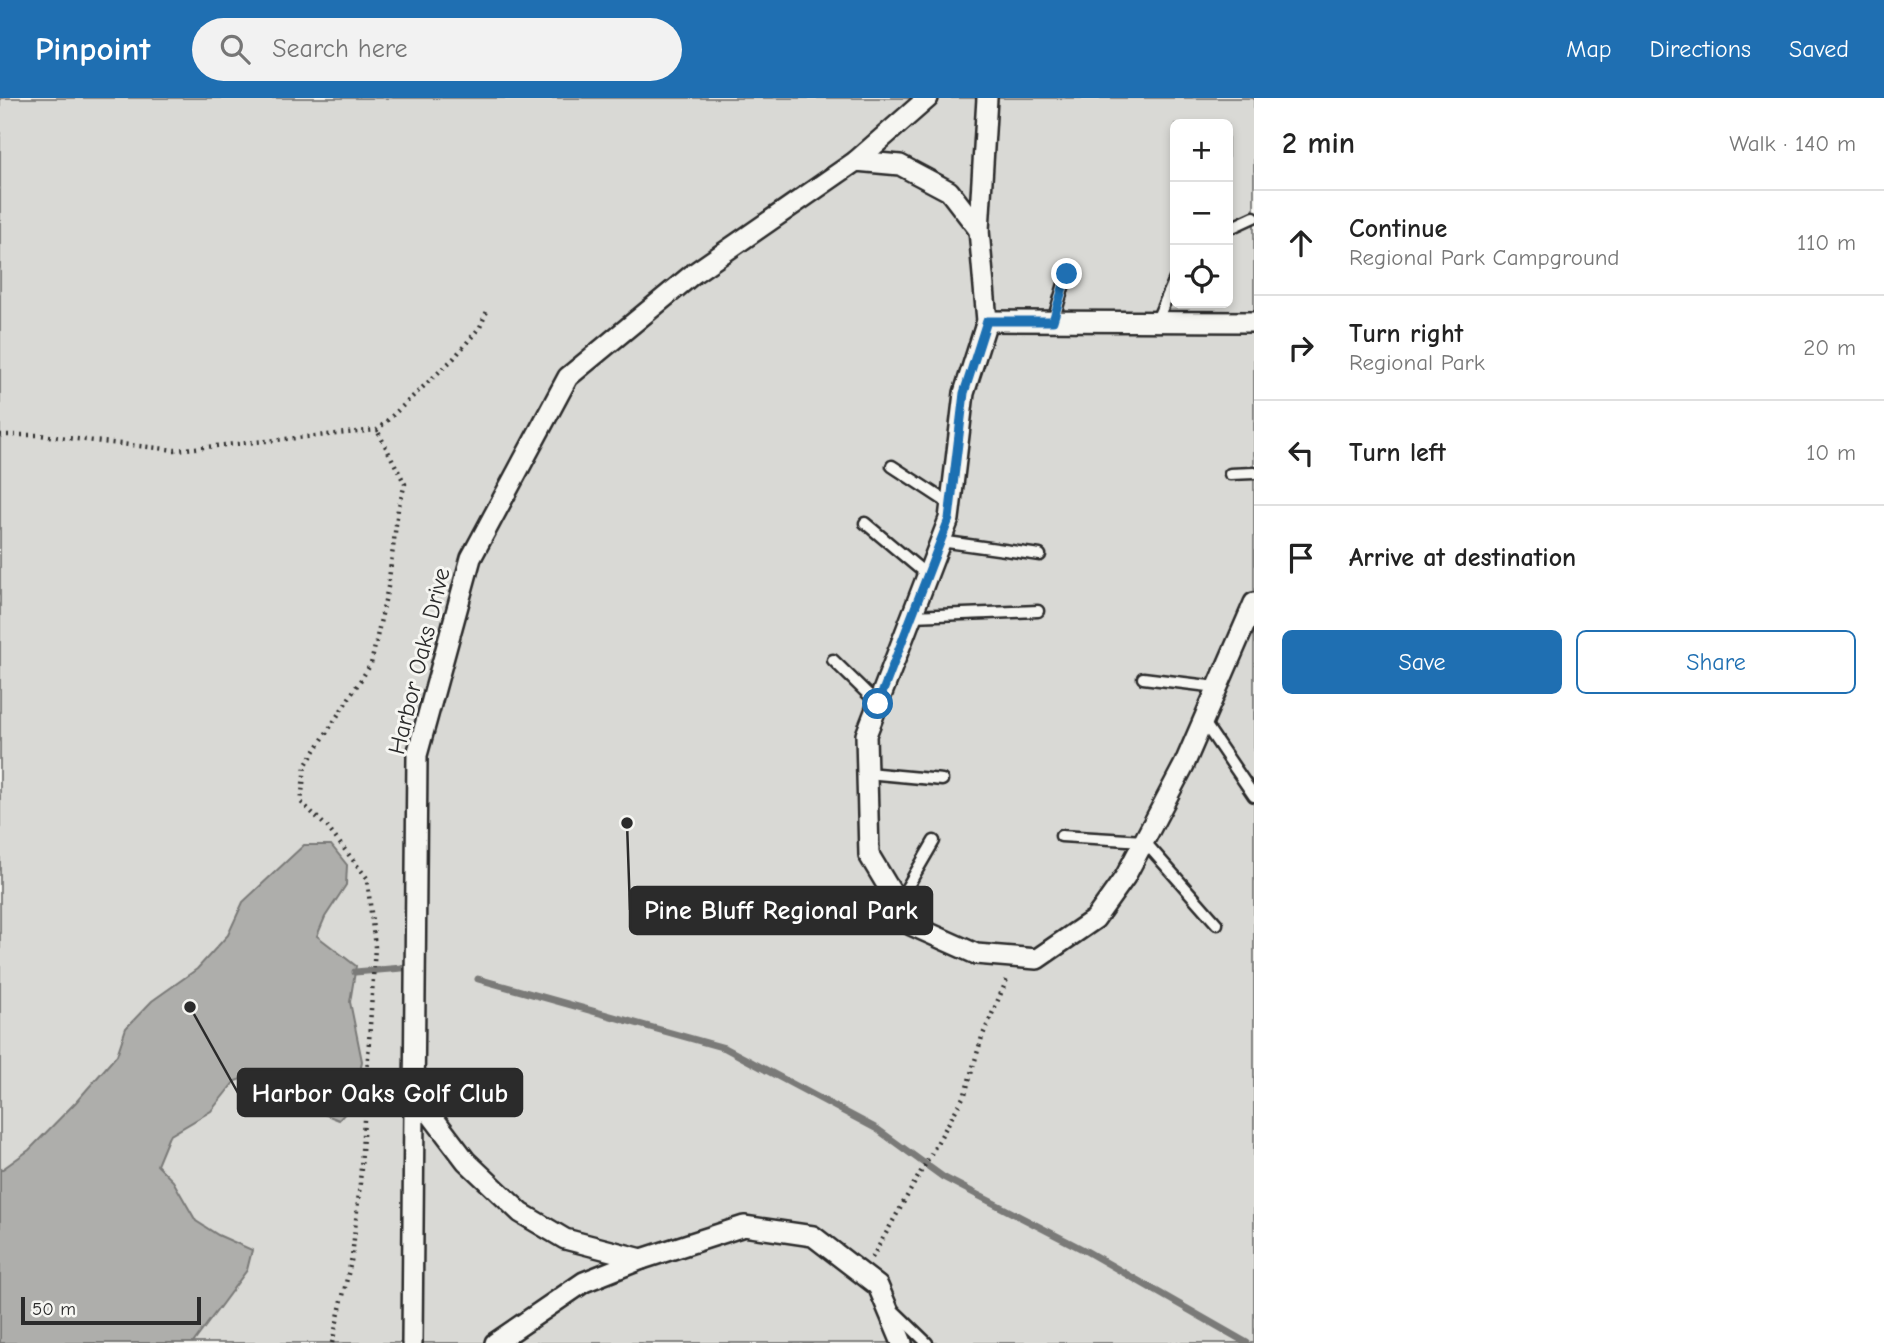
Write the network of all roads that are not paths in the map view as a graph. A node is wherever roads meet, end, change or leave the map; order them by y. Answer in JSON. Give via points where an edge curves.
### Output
{"nodes":[{"id":1,"x":928,"y":98,"type":"edge"},
{"id":2,"x":987,"y":98,"type":"edge"},
{"id":3,"x":856,"y":161,"type":"junction"},
{"id":4,"x":1254,"y":217,"type":"edge"},
{"id":5,"x":1233,"y":227,"type":"edge"},
{"id":6,"x":979,"y":230,"type":"junction"},
{"id":7,"x":1067,"y":274,"type":"dead end"},
{"id":8,"x":1170,"y":290,"type":"edge"},
{"id":9,"x":987,"y":321,"type":"junction"},
{"id":10,"x":1053,"y":321,"type":"junction"},
{"id":11,"x":1156,"y":322,"type":"junction"},
{"id":12,"x":1254,"y":322,"type":"edge"},
{"id":13,"x":892,"y":466,"type":"dead end"},
{"id":14,"x":1254,"y":473,"type":"edge"},
{"id":15,"x":1230,"y":474,"type":"dead end"},
{"id":16,"x":950,"y":504,"type":"junction"},
{"id":17,"x":865,"y":523,"type":"dead end"},
{"id":18,"x":940,"y":541,"type":"junction"},
{"id":19,"x":1040,"y":555,"type":"dead end"},
{"id":20,"x":928,"y":575,"type":"junction"},
{"id":21,"x":1254,"y":603,"type":"edge"},
{"id":22,"x":1038,"y":611,"type":"dead end"},
{"id":23,"x":911,"y":616,"type":"junction"},
{"id":24,"x":833,"y":660,"type":"dead end"},
{"id":25,"x":1143,"y":678,"type":"dead end"},
{"id":26,"x":1217,"y":687,"type":"junction"},
{"id":27,"x":878,"y":704,"type":"junction"},
{"id":28,"x":1203,"y":721,"type":"junction"},
{"id":29,"x":867,"y":773,"type":"junction"},
{"id":30,"x":942,"y":780,"type":"dead end"},
{"id":31,"x":1254,"y":796,"type":"edge"},
{"id":32,"x":1061,"y":836,"type":"dead end"},
{"id":33,"x":934,"y":841,"type":"dead end"},
{"id":34,"x":1144,"y":841,"type":"junction"},
{"id":35,"x":898,"y":903,"type":"junction"},
{"id":36,"x":1217,"y":924,"type":"dead end"},
{"id":37,"x":413,"y":1091,"type":"junction"},
{"id":38,"x":642,"y":1259,"type":"junction"},
{"id":39,"x":886,"y":1304,"type":"junction"},
{"id":40,"x":412,"y":1343,"type":"edge"},
{"id":41,"x":495,"y":1343,"type":"edge"},
{"id":42,"x":902,"y":1343,"type":"edge"},
{"id":43,"x":927,"y":1343,"type":"edge"}],
"edges":[{"from":1,"to":3,"type":"street","name":"Harbor Oaks Drive"},
{"from":2,"to":6,"type":"street"},
{"from":3,"to":6,"type":"street","via":[[900,165],[948,191]]},
{"from":3,"to":37,"type":"street","name":"Harbor Oaks Drive","via":[[693,274],[568,377],[471,558],[416,755]]},
{"from":4,"to":5,"type":"lane"},
{"from":6,"to":9,"type":"street"},
{"from":7,"to":10,"type":"lane"},
{"from":8,"to":11,"type":"lane"},
{"from":9,"to":10,"type":"street"},
{"from":9,"to":16,"type":"street","via":[[964,393]]},
{"from":10,"to":11,"type":"street"},
{"from":11,"to":12,"type":"street"},
{"from":13,"to":16,"type":"lane"},
{"from":14,"to":15,"type":"lane"},
{"from":16,"to":18,"type":"street"},
{"from":17,"to":20,"type":"lane"},
{"from":18,"to":19,"type":"lane"},
{"from":18,"to":20,"type":"street"},
{"from":20,"to":23,"type":"street"},
{"from":21,"to":26,"type":"street"},
{"from":22,"to":23,"type":"lane"},
{"from":23,"to":27,"type":"street"},
{"from":24,"to":27,"type":"lane"},
{"from":25,"to":26,"type":"lane"},
{"from":26,"to":28,"type":"street"},
{"from":27,"to":29,"type":"street","via":[[866,735]]},
{"from":28,"to":31,"type":"lane"},
{"from":28,"to":34,"type":"street"},
{"from":29,"to":30,"type":"lane"},
{"from":29,"to":35,"type":"street","via":[[869,855]]},
{"from":32,"to":34,"type":"lane"},
{"from":33,"to":35,"type":"lane"},
{"from":34,"to":35,"type":"street","via":[[1095,919],[1037,959],[976,954],[911,925]]},
{"from":34,"to":36,"type":"lane"},
{"from":37,"to":38,"type":"street","via":[[466,1161],[521,1213],[565,1239]]},
{"from":37,"to":40,"type":"street","name":"Harbor Oaks Drive"},
{"from":38,"to":39,"type":"street","via":[[744,1226],[813,1236],[878,1286]]},
{"from":38,"to":41,"type":"street","via":[[584,1282]]},
{"from":39,"to":42,"type":"street"},
{"from":39,"to":43,"type":"lane"}]}
